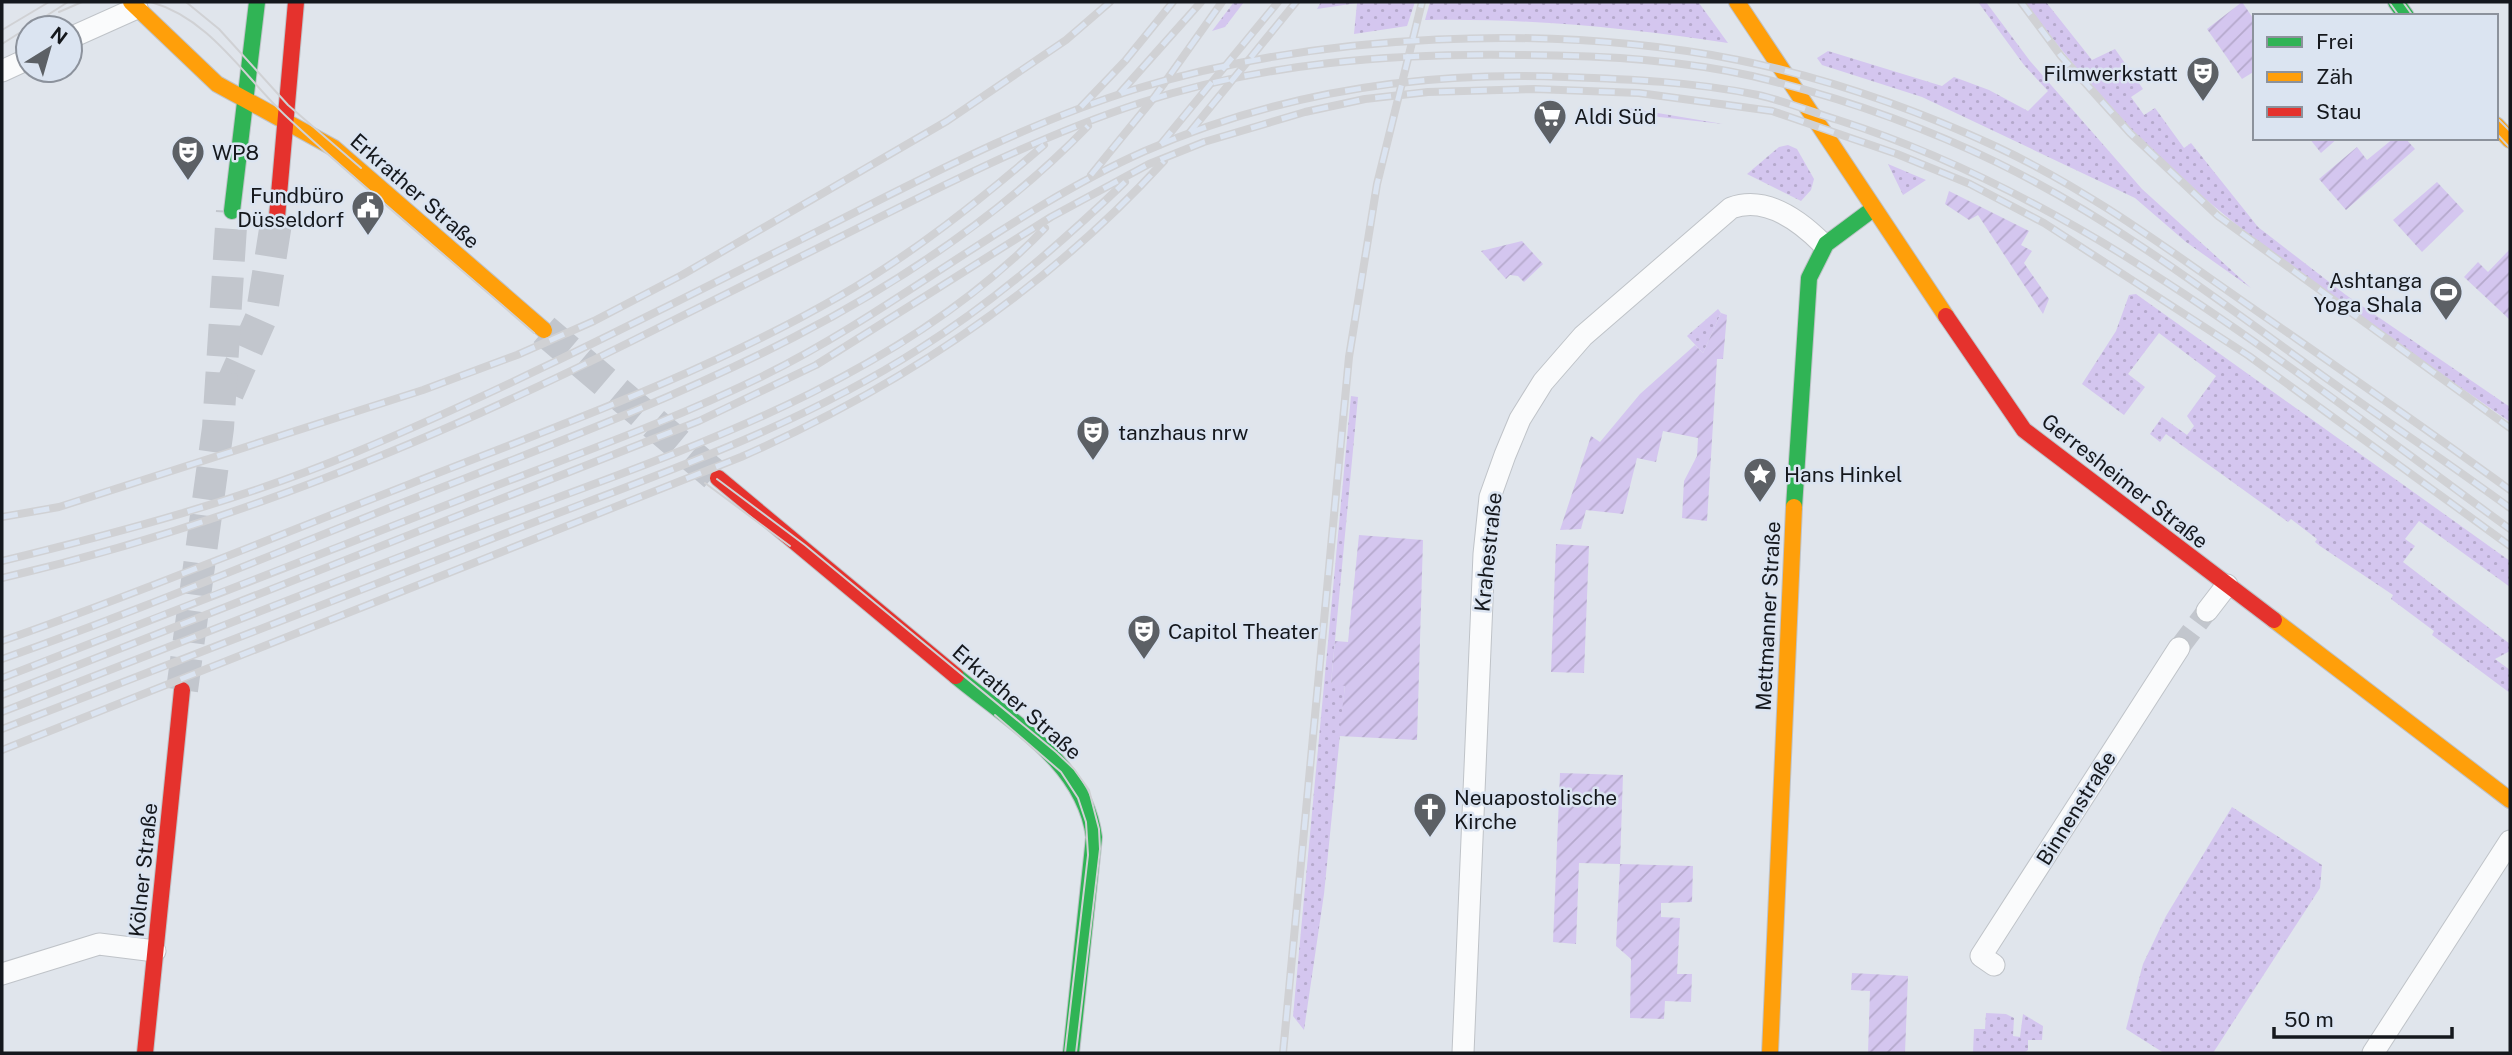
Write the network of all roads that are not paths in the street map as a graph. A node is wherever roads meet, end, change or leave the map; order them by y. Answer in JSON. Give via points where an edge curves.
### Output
{"nodes":[{"id":1,"x":257,"y":2,"type":"edge"},
{"id":2,"x":296,"y":2,"type":"edge"},
{"id":3,"x":1737,"y":2,"type":"edge"},
{"id":4,"x":134,"y":5,"type":"edge"},
{"id":5,"x":84,"y":31,"type":"edge"},
{"id":6,"x":247,"y":101,"type":"junction"},
{"id":7,"x":286,"y":122,"type":"junction"},
{"id":8,"x":2498,"y":127,"type":"edge"},
{"id":9,"x":2510,"y":140,"type":"edge"},
{"id":10,"x":1873,"y":209,"type":"junction"},
{"id":11,"x":232,"y":212,"type":"tunnel mouth"},
{"id":12,"x":276,"y":217,"type":"tunnel mouth"},
{"id":13,"x":1823,"y":244,"type":"junction"},
{"id":14,"x":544,"y":330,"type":"tunnel mouth"},
{"id":15,"x":718,"y":478,"type":"tunnel mouth"},
{"id":16,"x":2227,"y":585,"type":"junction"},
{"id":17,"x":2207,"y":611,"type":"tunnel mouth"},
{"id":18,"x":2179,"y":648,"type":"tunnel mouth"},
{"id":19,"x":182,"y":690,"type":"tunnel mouth"},
{"id":20,"x":2510,"y":800,"type":"edge"},
{"id":21,"x":2510,"y":841,"type":"edge"},
{"id":22,"x":155,"y":951,"type":"junction"},
{"id":23,"x":1994,"y":965,"type":"dead end"},
{"id":24,"x":2,"y":974,"type":"edge"},
{"id":25,"x":145,"y":1053,"type":"edge"},
{"id":26,"x":1070,"y":1053,"type":"edge"},
{"id":27,"x":1464,"y":1053,"type":"edge"},
{"id":28,"x":1770,"y":1053,"type":"edge"},
{"id":29,"x":2373,"y":1053,"type":"edge"}],
"edges":[{"from":1,"to":6,"type":"street"},
{"from":2,"to":7,"type":"street"},
{"from":3,"to":10,"type":"street","name":"Gerresheimer Straße"},
{"from":4,"to":5,"type":"street"},
{"from":4,"to":6,"type":"street","name":"Erkrather Straße","via":[[217,85]]},
{"from":6,"to":7,"type":"street","name":"Erkrather Straße"},
{"from":6,"to":11,"type":"street"},
{"from":7,"to":12,"type":"street"},
{"from":7,"to":14,"type":"street","name":"Erkrather Straße","via":[[334,148]]},
{"from":8,"to":9,"type":"street"},
{"from":10,"to":13,"type":"street"},
{"from":10,"to":16,"type":"street","name":"Gerresheimer Straße","via":[[2024,430]]},
{"from":13,"to":27,"type":"street","name":"Krahestraße","via":[[1809,230],[1768,206],[1750,203],[1721,214],[1583,336],[1543,382],[1520,419],[1490,497],[1484,554]]},
{"from":13,"to":28,"type":"street","name":"Mettmanner Straße","via":[[1809,278],[1806,318]]},
{"from":15,"to":26,"type":"street","name":"Erkrather Straße","via":[[1051,754],[1076,782],[1091,814],[1094,850]]},
{"from":16,"to":17,"type":"street"},
{"from":16,"to":20,"type":"street","name":"Gerresheimer Straße"},
{"from":18,"to":23,"type":"street","name":"Binnenstraße","via":[[1982,956]]},
{"from":19,"to":22,"type":"street","name":"Kölner Straße"},
{"from":21,"to":29,"type":"street"},
{"from":22,"to":24,"type":"street","via":[[99,944]]},
{"from":22,"to":25,"type":"street","name":"Kölner Straße"}]}
